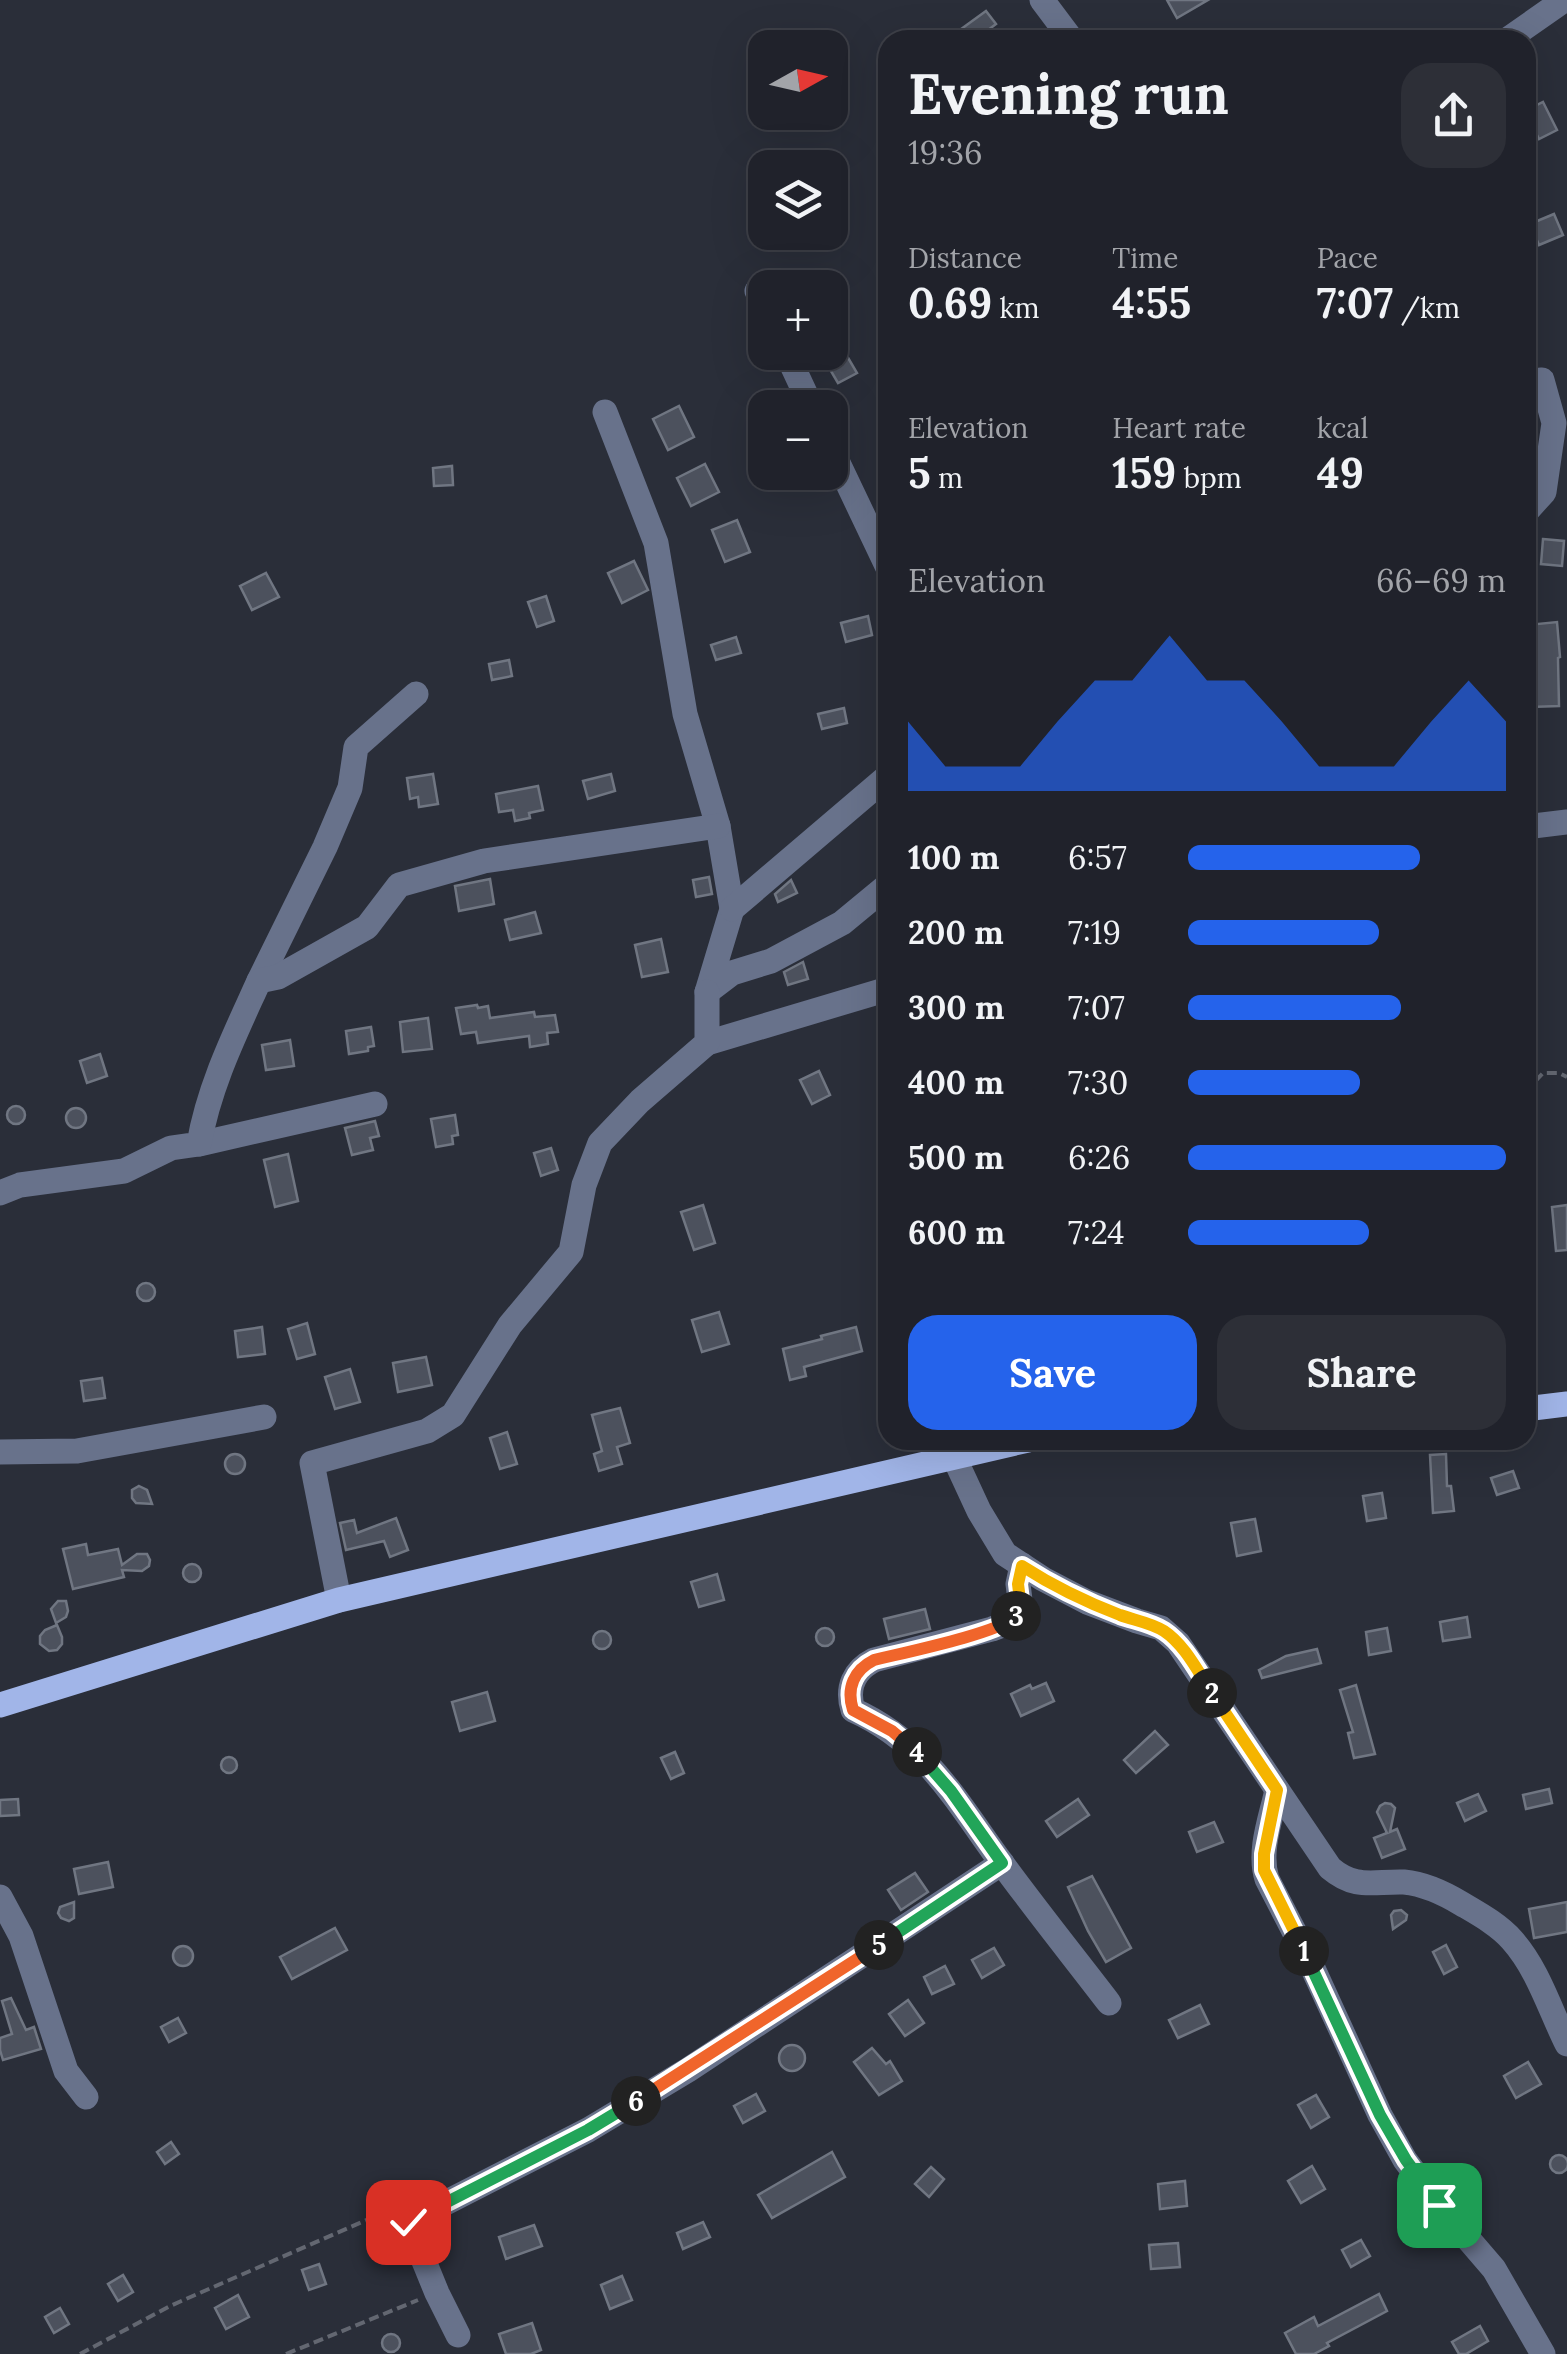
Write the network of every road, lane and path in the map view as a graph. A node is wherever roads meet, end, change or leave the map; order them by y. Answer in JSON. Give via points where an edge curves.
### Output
{"nodes":[{"id":1,"x":1042,"y":0,"type":"edge"},
{"id":2,"x":1564,"y":0,"type":"edge"},
{"id":3,"x":1064,"y":30,"type":"edge"},
{"id":4,"x":1520,"y":30,"type":"edge"},
{"id":5,"x":1536,"y":381,"type":"edge"},
{"id":6,"x":605,"y":412,"type":"dead end"},
{"id":7,"x":848,"y":484,"type":"edge"},
{"id":8,"x":1536,"y":501,"type":"edge"},
{"id":9,"x":878,"y":547,"type":"edge"},
{"id":10,"x":416,"y":694,"type":"dead end"},
{"id":11,"x":878,"y":785,"type":"edge"},
{"id":12,"x":1567,"y":822,"type":"edge"},
{"id":13,"x":718,"y":826,"type":"junction"},
{"id":14,"x":1536,"y":826,"type":"edge"},
{"id":15,"x":878,"y":893,"type":"edge"},
{"id":16,"x":732,"y":909,"type":"junction"},
{"id":17,"x":259,"y":980,"type":"junction"},
{"id":18,"x":708,"y":992,"type":"junction"},
{"id":19,"x":878,"y":992,"type":"edge"},
{"id":20,"x":707,"y":1043,"type":"junction"},
{"id":21,"x":1567,"y":1077,"type":"edge"},
{"id":22,"x":1536,"y":1080,"type":"edge"},
{"id":23,"x":375,"y":1104,"type":"dead end"},
{"id":24,"x":199,"y":1144,"type":"junction"},
{"id":25,"x":0,"y":1193,"type":"edge"},
{"id":26,"x":1567,"y":1404,"type":"edge"},
{"id":27,"x":1536,"y":1408,"type":"edge"},
{"id":28,"x":264,"y":1417,"type":"dead end"},
{"id":29,"x":984,"y":1450,"type":"edge"},
{"id":30,"x":0,"y":1452,"type":"edge"},
{"id":31,"x":954,"y":1457,"type":"junction"},
{"id":32,"x":1022,"y":1566,"type":"junction"},
{"id":33,"x":339,"y":1600,"type":"junction"},
{"id":34,"x":0,"y":1705,"type":"edge"},
{"id":35,"x":1277,"y":1790,"type":"junction"},
{"id":36,"x":1002,"y":1863,"type":"junction"},
{"id":37,"x":0,"y":1897,"type":"edge"},
{"id":38,"x":1109,"y":2003,"type":"dead end"},
{"id":39,"x":1567,"y":2044,"type":"edge"},
{"id":40,"x":86,"y":2098,"type":"dead end"},
{"id":41,"x":408,"y":2222,"type":"junction"},
{"id":42,"x":436,"y":2292,"type":"junction"},
{"id":43,"x":458,"y":2335,"type":"dead end"},
{"id":44,"x":80,"y":2354,"type":"edge"},
{"id":45,"x":286,"y":2354,"type":"edge"},
{"id":46,"x":1543,"y":2354,"type":"edge"}],
"edges":[{"from":1,"to":3,"type":"street"},
{"from":2,"to":4,"type":"street"},
{"from":5,"to":8,"type":"street","via":[[1542,380],[1554,423],[1544,492]]},
{"from":6,"to":13,"type":"street","via":[[656,543],[685,714]]},
{"from":7,"to":9,"type":"street"},
{"from":10,"to":17,"type":"street","via":[[356,746],[350,788]]},
{"from":11,"to":16,"type":"street"},
{"from":12,"to":14,"type":"street"},
{"from":13,"to":16,"type":"street"},
{"from":13,"to":17,"type":"street","via":[[484,860],[400,885],[367,927],[278,977]]},
{"from":15,"to":18,"type":"street","via":[[842,922],[771,961],[732,973]]},
{"from":16,"to":18,"type":"street"},
{"from":17,"to":24,"type":"street","via":[[220,1065]]},
{"from":18,"to":20,"type":"street"},
{"from":19,"to":20,"type":"street"},
{"from":20,"to":33,"type":"street","via":[[600,1143],[570,1252],[510,1325],[453,1415],[427,1431],[312,1463]]},
{"from":21,"to":22,"type":"path","via":[[1543,1073]]},
{"from":23,"to":24,"type":"street"},
{"from":24,"to":25,"type":"street","via":[[171,1148],[124,1171]]},
{"from":26,"to":27,"type":"main road"},
{"from":28,"to":30,"type":"street","via":[[77,1451]]},
{"from":29,"to":31,"type":"main road"},
{"from":31,"to":32,"type":"street","via":[[1005,1554]]},
{"from":31,"to":33,"type":"main road"},
{"from":32,"to":35,"type":"street","via":[[1087,1602],[1161,1628],[1178,1642]]},
{"from":32,"to":36,"type":"street","via":[[1021,1608],[1013,1621],[874,1660],[855,1675],[850,1690],[853,1710],[913,1748]]},
{"from":33,"to":34,"type":"main road"},
{"from":35,"to":39,"type":"street","via":[[1343,1879],[1430,1887],[1511,1939]]},
{"from":35,"to":46,"type":"street","via":[[1264,1854],[1267,1879],[1406,2160],[1494,2270]]},
{"from":36,"to":38,"type":"street"},
{"from":36,"to":41,"type":"street","via":[[588,2130]]},
{"from":37,"to":40,"type":"street","via":[[66,2071]]},
{"from":41,"to":42,"type":"street"},
{"from":41,"to":44,"type":"path","via":[[378,2215],[170,2306]]},
{"from":42,"to":43,"type":"street"},
{"from":42,"to":45,"type":"path"}]}
